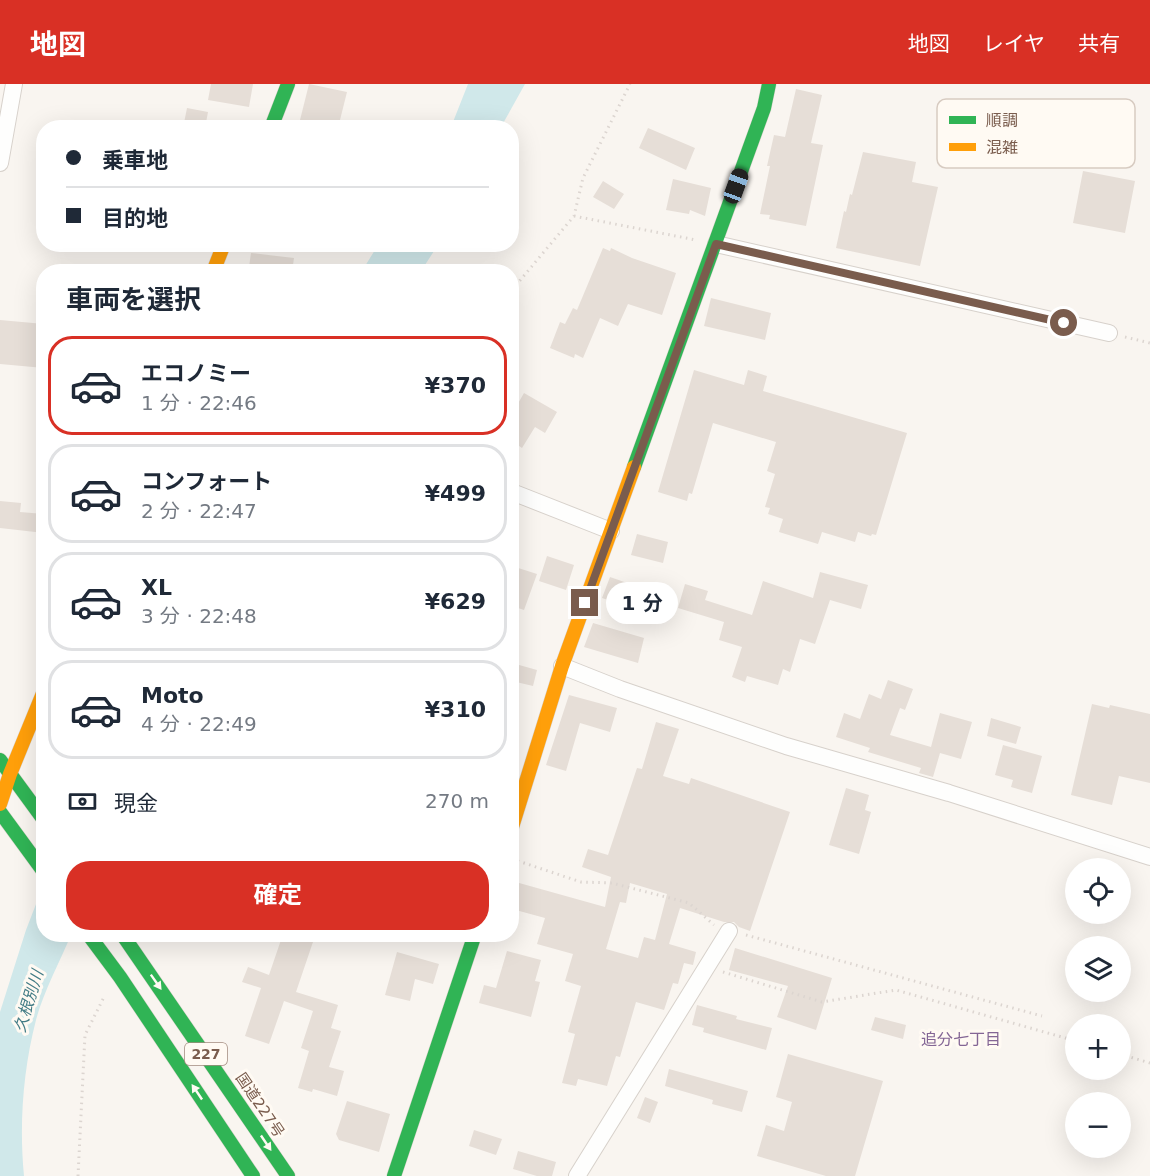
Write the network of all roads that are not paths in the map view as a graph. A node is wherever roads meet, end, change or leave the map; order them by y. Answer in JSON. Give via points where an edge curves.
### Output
{"nodes":[{"id":1,"x":14,"y":84,"type":"edge"},
{"id":2,"x":288,"y":84,"type":"edge"},
{"id":3,"x":769,"y":84,"type":"edge"},
{"id":4,"x":274,"y":120,"type":"edge"},
{"id":5,"x":0,"y":164,"type":"edge"},
{"id":6,"x":716,"y":244,"type":"junction"},
{"id":7,"x":1109,"y":333,"type":"road end"},
{"id":8,"x":519,"y":495,"type":"edge"},
{"id":9,"x":611,"y":531,"type":"junction"},
{"id":10,"x":562,"y":666,"type":"junction"},
{"id":11,"x":36,"y":711,"type":"edge"},
{"id":12,"x":0,"y":760,"type":"edge"},
{"id":13,"x":10,"y":774,"type":"junction"},
{"id":14,"x":519,"y":791,"type":"edge"},
{"id":15,"x":0,"y":804,"type":"edge"},
{"id":16,"x":36,"y":810,"type":"edge"},
{"id":17,"x":0,"y":812,"type":"edge"},
{"id":18,"x":1150,"y":856,"type":"edge"},
{"id":19,"x":36,"y":862,"type":"edge"},
{"id":20,"x":729,"y":931,"type":"road end"},
{"id":21,"x":94,"y":942,"type":"edge"},
{"id":22,"x":127,"y":942,"type":"edge"},
{"id":23,"x":472,"y":942,"type":"edge"},
{"id":24,"x":253,"y":1176,"type":"edge"},
{"id":25,"x":288,"y":1176,"type":"edge"},
{"id":26,"x":394,"y":1176,"type":"edge"},
{"id":27,"x":577,"y":1176,"type":"edge"}],
"edges":[{"from":1,"to":5,"type":"street"},
{"from":2,"to":4,"type":"main road"},
{"from":3,"to":6,"type":"main road"},
{"from":6,"to":7,"type":"street"},
{"from":6,"to":9,"type":"main road"},
{"from":8,"to":9,"type":"street"},
{"from":9,"to":10,"type":"main road"},
{"from":10,"to":14,"type":"main road"},
{"from":10,"to":18,"type":"street","via":[[786,746]]},
{"from":11,"to":13,"type":"main road"},
{"from":12,"to":13,"type":"main road"},
{"from":13,"to":15,"type":"main road"},
{"from":13,"to":16,"type":"main road"},
{"from":17,"to":19,"type":"main road"},
{"from":20,"to":27,"type":"street"},
{"from":24,"to":21,"type":"main road","number":"227","one_way":true},
{"from":22,"to":25,"type":"main road","name":"国道227号","number":"227","one_way":true},
{"from":23,"to":26,"type":"main road"}]}
